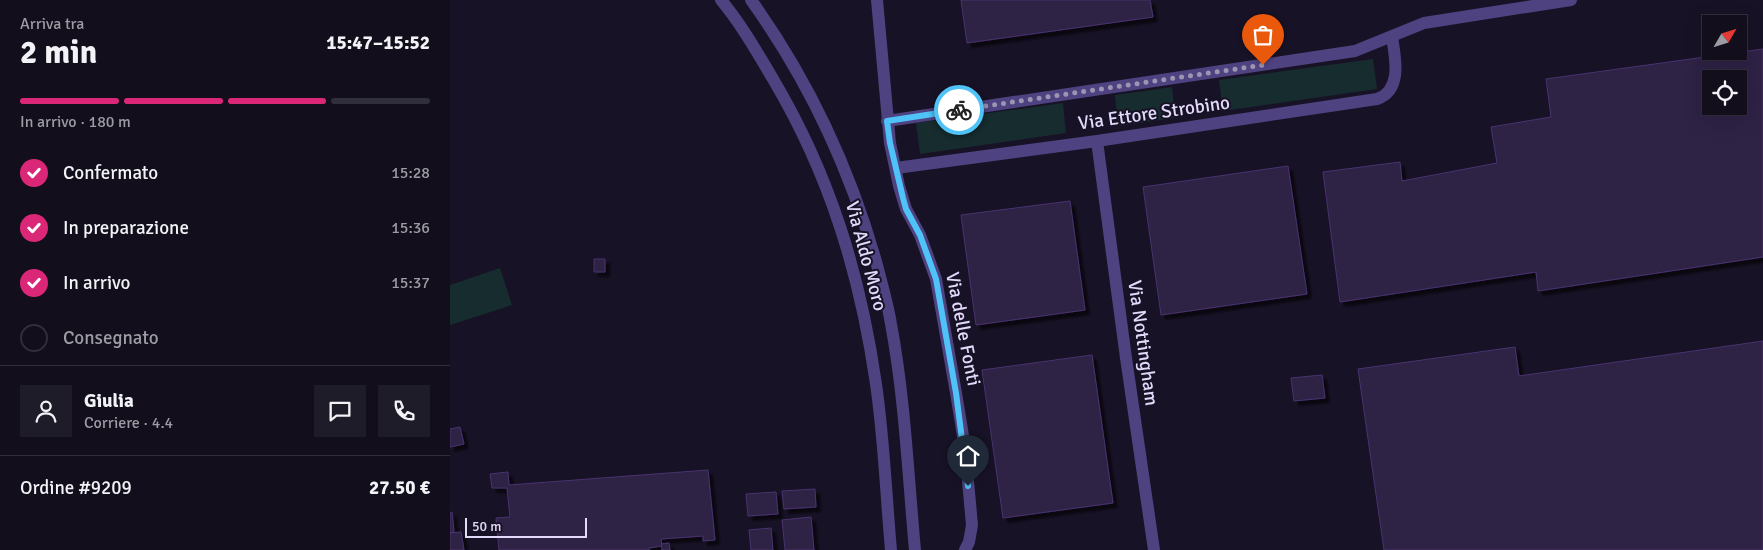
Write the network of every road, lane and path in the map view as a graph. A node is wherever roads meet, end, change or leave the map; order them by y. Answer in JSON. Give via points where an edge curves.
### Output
{"nodes":[{"id":1,"x":721,"y":0,"type":"edge"},
{"id":2,"x":751,"y":0,"type":"edge"},
{"id":3,"x":877,"y":0,"type":"edge"},
{"id":4,"x":1571,"y":0,"type":"edge"},
{"id":5,"x":1392,"y":37,"type":"junction"},
{"id":6,"x":887,"y":121,"type":"junction"},
{"id":7,"x":1097,"y":141,"type":"junction"},
{"id":8,"x":896,"y":168,"type":"junction"},
{"id":9,"x":891,"y":550,"type":"edge"},
{"id":10,"x":915,"y":550,"type":"edge"},
{"id":11,"x":965,"y":550,"type":"edge"},
{"id":12,"x":1154,"y":550,"type":"edge"}],
"edges":[{"from":1,"to":9,"type":"street","name":"Via Aldo Moro","via":[[787,102],[807,141],[838,218],[858,287],[876,386]]},
{"from":2,"to":10,"type":"street","name":"Via Aldo Moro","via":[[826,124],[865,223],[894,341]]},
{"from":3,"to":6,"type":"street","name":"Via delle Fonti"},
{"from":4,"to":5,"type":"street","name":"Via Ettore Strobino","via":[[1424,23]]},
{"from":5,"to":6,"type":"street","name":"Via Ettore Strobino","via":[[1354,51]]},
{"from":5,"to":7,"type":"street","name":"Via Ettore Strobino","via":[[1395,78],[1392,90],[1384,97]]},
{"from":6,"to":8,"type":"street","name":"Via delle Fonti"},
{"from":7,"to":8,"type":"street","name":"Via Ettore Strobino"},
{"from":7,"to":12,"type":"street","name":"Via Nottingham"},
{"from":8,"to":11,"type":"street","name":"Via delle Fonti","via":[[906,209],[931,261],[940,298],[965,448],[972,533]]}]}
